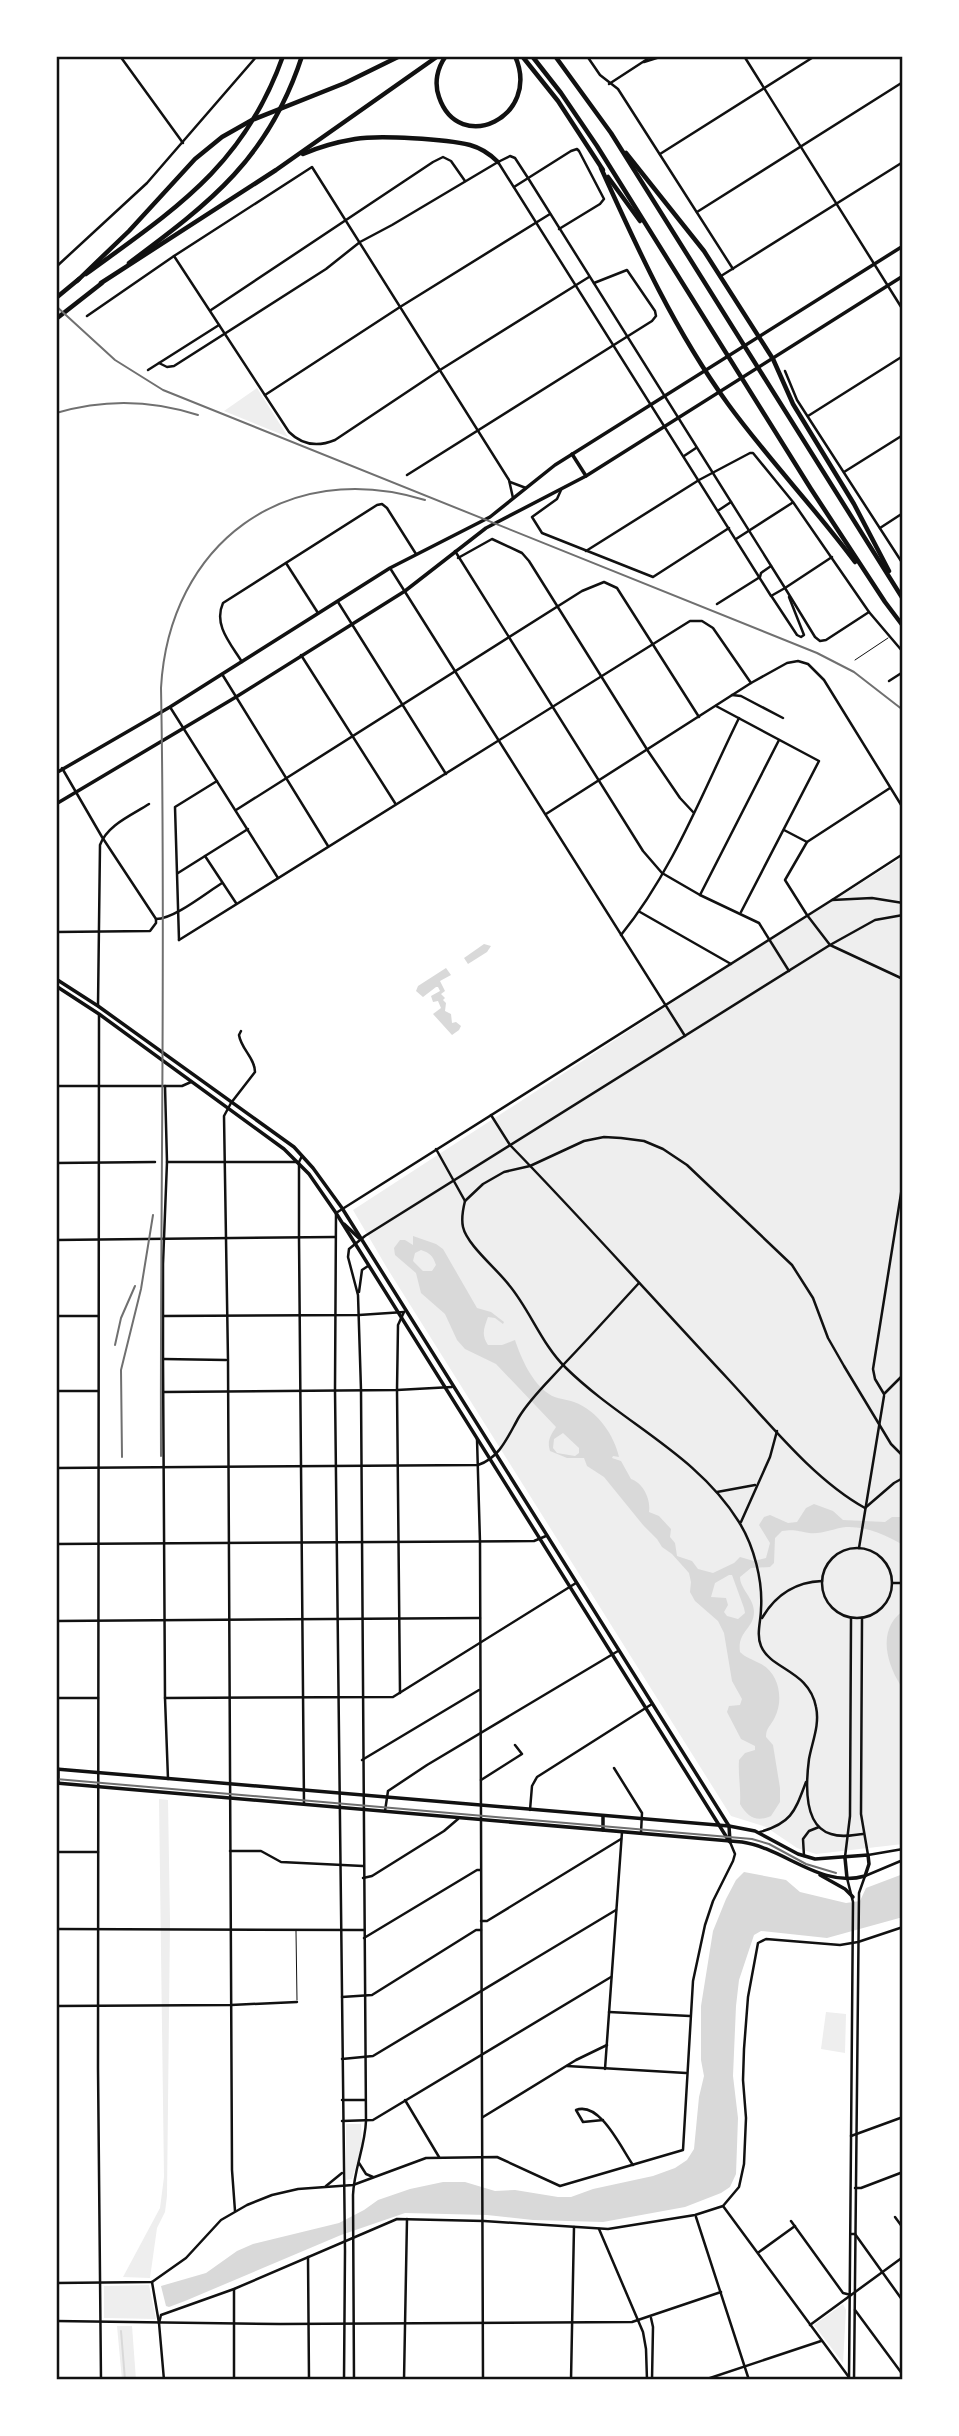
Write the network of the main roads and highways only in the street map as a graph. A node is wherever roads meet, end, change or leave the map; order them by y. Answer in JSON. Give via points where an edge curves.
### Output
{"nodes":[{"id":1,"x":283,"y":56,"type":"edge"},
{"id":2,"x":302,"y":56,"type":"edge"},
{"id":3,"x":400,"y":56,"type":"edge"},
{"id":4,"x":438,"y":56,"type":"edge"},
{"id":5,"x":446,"y":56,"type":"edge"},
{"id":6,"x":515,"y":56,"type":"edge"},
{"id":7,"x":522,"y":56,"type":"edge"},
{"id":8,"x":533,"y":56,"type":"edge"},
{"id":9,"x":555,"y":56,"type":"edge"},
{"id":10,"x":611,"y":133,"type":"junction"},
{"id":11,"x":295,"y":157,"type":"junction"},
{"id":12,"x":498,"y":162,"type":"road end"},
{"id":13,"x":601,"y":168,"type":"junction"},
{"id":14,"x":657,"y":244,"type":"junction"},
{"id":15,"x":903,"y":246,"type":"edge"},
{"id":16,"x":903,"y":276,"type":"edge"},
{"id":17,"x":77,"y":281,"type":"junction"},
{"id":18,"x":102,"y":283,"type":"junction"},
{"id":19,"x":56,"y":298,"type":"edge"},
{"id":20,"x":56,"y":319,"type":"edge"},
{"id":21,"x":759,"y":338,"type":"junction"},
{"id":22,"x":773,"y":359,"type":"junction"},
{"id":23,"x":705,"y":370,"type":"junction"},
{"id":24,"x":720,"y":392,"type":"junction"},
{"id":25,"x":572,"y":454,"type":"junction"},
{"id":26,"x":586,"y":476,"type":"junction"},
{"id":27,"x":900,"y":593,"type":"junction"},
{"id":28,"x":903,"y":599,"type":"edge"},
{"id":29,"x":885,"y":602,"type":"junction"},
{"id":30,"x":903,"y":626,"type":"edge"},
{"id":31,"x":56,"y":773,"type":"edge"},
{"id":32,"x":56,"y":804,"type":"edge"},
{"id":33,"x":56,"y":979,"type":"edge"},
{"id":34,"x":56,"y":986,"type":"edge"},
{"id":35,"x":337,"y":1215,"type":"junction"},
{"id":36,"x":361,"y":1239,"type":"junction"},
{"id":37,"x":57,"y":1769,"type":"edge"},
{"id":38,"x":57,"y":1783,"type":"edge"},
{"id":39,"x":603,"y":1816,"type":"junction"},
{"id":40,"x":719,"y":1826,"type":"junction"},
{"id":41,"x":729,"y":1826,"type":"junction"},
{"id":42,"x":603,"y":1830,"type":"junction"},
{"id":43,"x":730,"y":1842,"type":"junction"},
{"id":44,"x":845,"y":1858,"type":"junction"},
{"id":45,"x":812,"y":1870,"type":"junction"},
{"id":46,"x":847,"y":1878,"type":"junction"},
{"id":47,"x":853,"y":1899,"type":"road end"}],
"edges":[{"from":1,"to":17,"type":"highway","via":[[263,104],[216,171],[183,202]]},
{"from":2,"to":18,"type":"highway","via":[[270,127],[227,184],[190,218]]},
{"from":3,"to":17,"type":"highway","via":[[234,129],[195,159]]},
{"from":4,"to":11,"type":"highway"},
{"from":5,"to":6,"type":"highway","via":[[437,73],[437,93],[445,110],[474,126],[498,121],[511,110],[521,80]]},
{"from":7,"to":13,"type":"highway"},
{"from":8,"to":14,"type":"highway","via":[[575,113]]},
{"from":9,"to":10,"type":"highway"},
{"from":10,"to":21,"type":"highway","via":[[721,276]]},
{"from":10,"to":27,"type":"highway"},
{"from":11,"to":12,"type":"highway","via":[[337,143],[389,138],[463,144]]},
{"from":11,"to":18,"type":"highway"},
{"from":13,"to":14,"type":"highway"},
{"from":13,"to":23,"type":"highway","via":[[661,297]]},
{"from":14,"to":29,"type":"highway"},
{"from":15,"to":21,"type":"main road"},
{"from":16,"to":22,"type":"main road"},
{"from":17,"to":19,"type":"highway"},
{"from":18,"to":20,"type":"highway"},
{"from":21,"to":22,"type":"highway"},
{"from":21,"to":23,"type":"main road"},
{"from":22,"to":24,"type":"main road"},
{"from":22,"to":27,"type":"highway","via":[[793,404]]},
{"from":23,"to":24,"type":"highway"},
{"from":23,"to":25,"type":"main road"},
{"from":24,"to":26,"type":"main road"},
{"from":24,"to":29,"type":"highway"},
{"from":25,"to":26,"type":"main road"},
{"from":25,"to":31,"type":"main road","via":[[469,529],[390,568]]},
{"from":26,"to":32,"type":"main road","via":[[506,515],[405,591]]},
{"from":27,"to":28,"type":"highway"},
{"from":29,"to":30,"type":"highway"},
{"from":33,"to":36,"type":"main road","via":[[302,1156]]},
{"from":34,"to":35,"type":"main road","via":[[299,1162]]},
{"from":35,"to":36,"type":"main road"},
{"from":35,"to":40,"type":"main road"},
{"from":36,"to":41,"type":"main road"},
{"from":37,"to":38,"type":"main road"},
{"from":37,"to":39,"type":"main road"},
{"from":38,"to":42,"type":"main road"},
{"from":39,"to":40,"type":"main road"},
{"from":39,"to":42,"type":"main road"},
{"from":40,"to":41,"type":"main road"},
{"from":40,"to":43,"type":"main road"},
{"from":41,"to":43,"type":"main road"},
{"from":41,"to":44,"type":"main road","via":[[758,1833],[804,1856]]},
{"from":42,"to":43,"type":"main road"},
{"from":43,"to":45,"type":"main road","via":[[765,1847]]},
{"from":44,"to":46,"type":"main road"},
{"from":44,"to":46,"type":"main road","via":[[868,1855],[865,1876]]},
{"from":45,"to":46,"type":"main road"},
{"from":45,"to":47,"type":"main road","via":[[845,1889]]}]}
